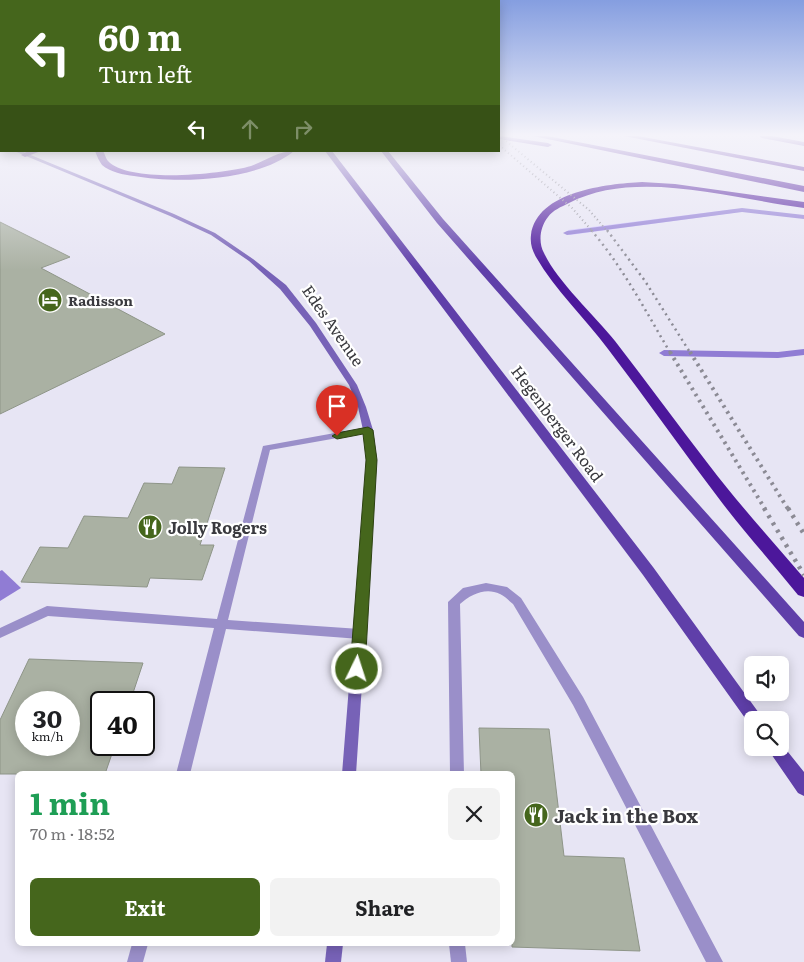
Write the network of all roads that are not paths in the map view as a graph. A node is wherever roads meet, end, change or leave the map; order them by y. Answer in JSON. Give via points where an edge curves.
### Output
{"nodes":[{"id":1,"x":90,"y":181,"type":"edge"},
{"id":2,"x":351,"y":181,"type":"edge"},
{"id":3,"x":408,"y":181,"type":"edge"},
{"id":4,"x":759,"y":181,"type":"edge"},
{"id":5,"x":804,"y":190,"type":"edge"},
{"id":6,"x":804,"y":205,"type":"edge"},
{"id":7,"x":368,"y":430,"type":"junction"},
{"id":8,"x":804,"y":590,"type":"edge"},
{"id":9,"x":222,"y":624,"type":"junction"},
{"id":10,"x":804,"y":632,"type":"edge"},
{"id":11,"x":0,"y":633,"type":"edge"},
{"id":12,"x":360,"y":634,"type":"junction"},
{"id":13,"x":749,"y":711,"type":"edge"},
{"id":14,"x":782,"y":756,"type":"edge"},
{"id":15,"x":184,"y":771,"type":"edge"},
{"id":16,"x":349,"y":771,"type":"edge"},
{"id":17,"x":457,"y":771,"type":"edge"},
{"id":18,"x":804,"y":787,"type":"edge"},
{"id":19,"x":139,"y":946,"type":"edge"},
{"id":20,"x":335,"y":946,"type":"edge"},
{"id":21,"x":457,"y":946,"type":"edge"},
{"id":22,"x":135,"y":962,"type":"edge"},
{"id":23,"x":333,"y":962,"type":"edge"},
{"id":24,"x":459,"y":962,"type":"edge"},
{"id":25,"x":715,"y":962,"type":"edge"}],
"edges":[{"from":1,"to":7,"type":"street","name":"Edes Avenue","via":[[213,234],[284,287],[353,385]]},
{"from":2,"to":13,"type":"main road","name":"Hegenberger Road"},
{"from":3,"to":10,"type":"main road"},
{"from":4,"to":5,"type":"highway"},
{"from":6,"to":8,"type":"highway","via":[[673,186],[638,184],[607,187],[574,196],[551,208],[536,226],[536,248],[548,268],[596,324],[719,488]]},
{"from":7,"to":9,"type":"lane","via":[[266,448]]},
{"from":7,"to":12,"type":"street","name":"Edes Avenue","via":[[372,460]]},
{"from":9,"to":11,"type":"lane","via":[[47,610]]},
{"from":9,"to":12,"type":"lane"},
{"from":9,"to":15,"type":"lane"},
{"from":12,"to":16,"type":"street","name":"Edes Avenue"},
{"from":14,"to":18,"type":"main road"},
{"from":17,"to":25,"type":"lane","via":[[454,602],[467,591],[486,587],[503,590],[516,601],[578,701]]},
{"from":19,"to":22,"type":"lane"},
{"from":20,"to":23,"type":"street"},
{"from":21,"to":24,"type":"lane"}]}
